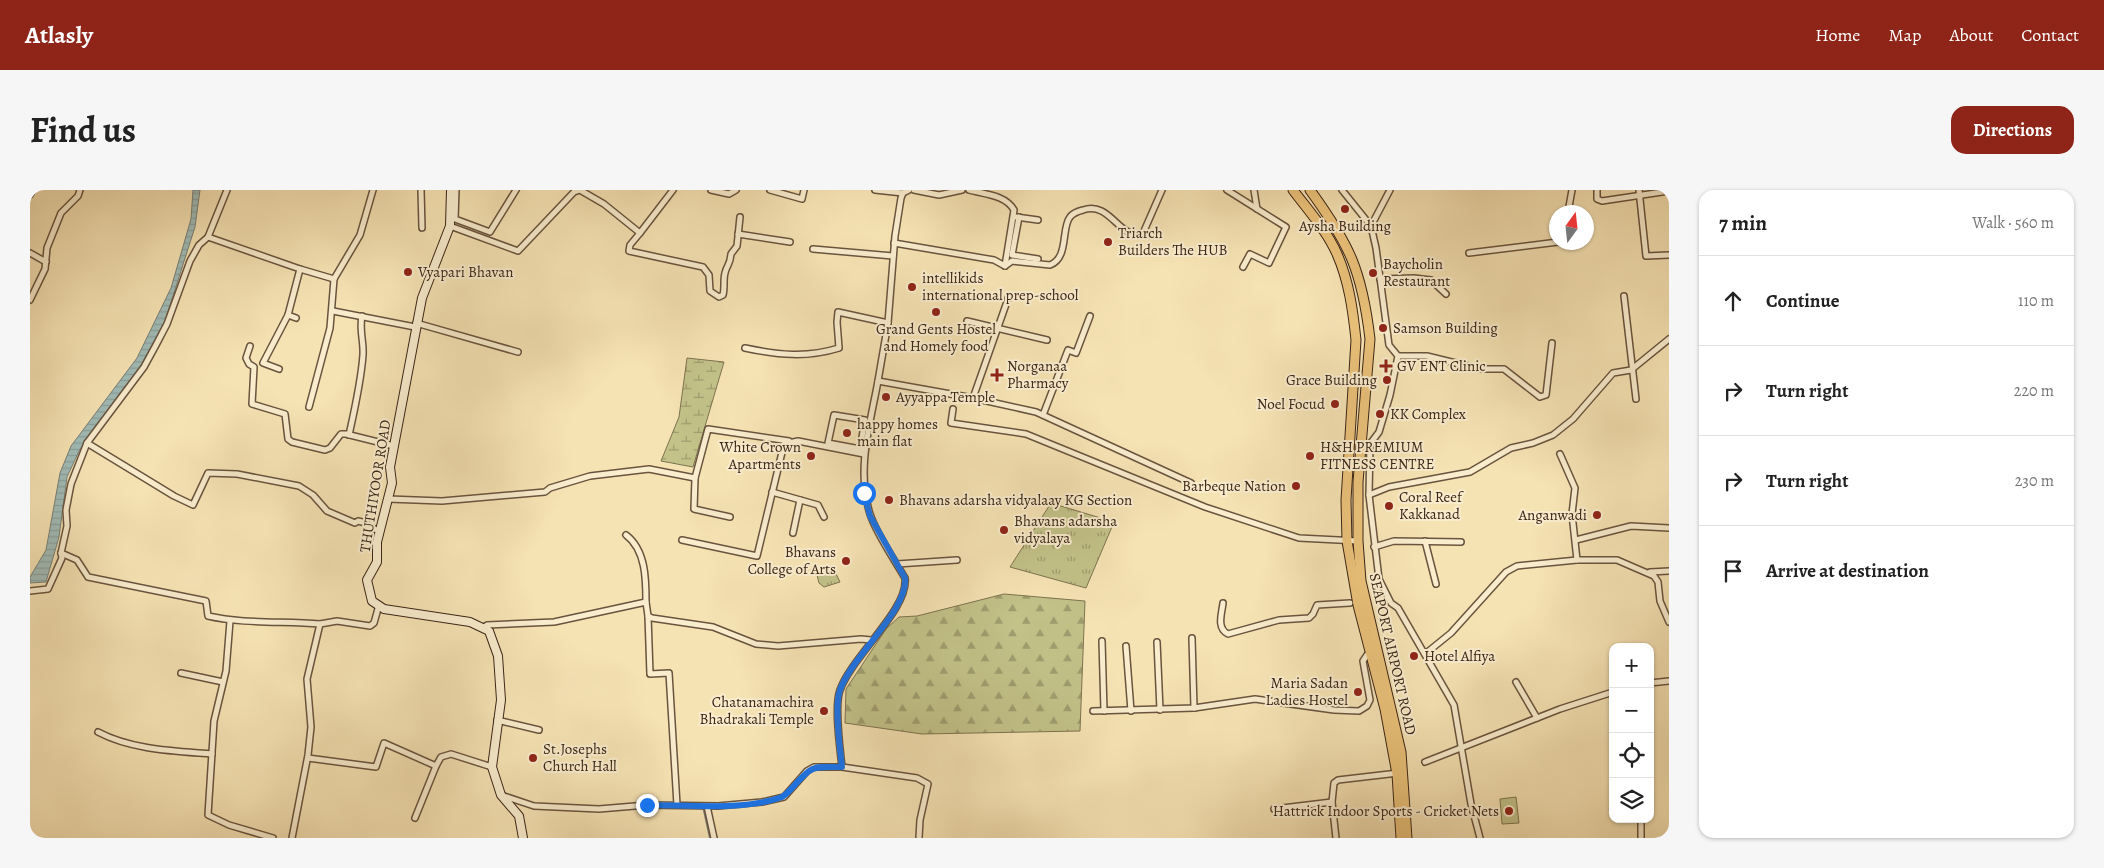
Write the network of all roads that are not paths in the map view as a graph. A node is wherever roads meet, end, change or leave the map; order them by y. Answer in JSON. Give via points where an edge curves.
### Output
{"nodes":[{"id":1,"x":33,"y":190,"type":"edge"},
{"id":2,"x":80,"y":190,"type":"edge"},
{"id":3,"x":227,"y":190,"type":"edge"},
{"id":4,"x":374,"y":190,"type":"edge"},
{"id":5,"x":422,"y":190,"type":"edge"},
{"id":6,"x":451,"y":190,"type":"edge"},
{"id":7,"x":456,"y":190,"type":"edge"},
{"id":8,"x":516,"y":190,"type":"edge"},
{"id":9,"x":673,"y":190,"type":"edge"},
{"id":10,"x":711,"y":190,"type":"edge"},
{"id":11,"x":736,"y":190,"type":"edge"},
{"id":12,"x":770,"y":190,"type":"edge"},
{"id":13,"x":804,"y":190,"type":"edge"},
{"id":14,"x":875,"y":190,"type":"edge"},
{"id":15,"x":908,"y":190,"type":"edge"},
{"id":16,"x":914,"y":190,"type":"edge"},
{"id":17,"x":962,"y":190,"type":"edge"},
{"id":18,"x":969,"y":190,"type":"edge"},
{"id":19,"x":1162,"y":190,"type":"edge"},
{"id":20,"x":1227,"y":190,"type":"edge"},
{"id":21,"x":1254,"y":190,"type":"edge"},
{"id":22,"x":1293,"y":190,"type":"edge"},
{"id":23,"x":1310,"y":190,"type":"edge"},
{"id":24,"x":1342,"y":190,"type":"edge"},
{"id":25,"x":1390,"y":190,"type":"edge"},
{"id":26,"x":1572,"y":190,"type":"edge"},
{"id":27,"x":1596,"y":190,"type":"edge"},
{"id":28,"x":1669,"y":191,"type":"edge"},
{"id":29,"x":903,"y":193,"type":"junction"},
{"id":30,"x":1639,"y":193,"type":"edge"},
{"id":31,"x":30,"y":195,"type":"edge"},
{"id":32,"x":1569,"y":205,"type":"edge"},
{"id":33,"x":1257,"y":209,"type":"junction"},
{"id":34,"x":740,"y":217,"type":"dead end"},
{"id":35,"x":1016,"y":217,"type":"junction"},
{"id":36,"x":1038,"y":220,"type":"dead end"},
{"id":37,"x":450,"y":226,"type":"junction"},
{"id":38,"x":1371,"y":226,"type":"junction"},
{"id":39,"x":422,"y":228,"type":"dead end"},
{"id":40,"x":640,"y":233,"type":"junction"},
{"id":41,"x":738,"y":234,"type":"junction"},
{"id":42,"x":208,"y":237,"type":"junction"},
{"id":43,"x":790,"y":242,"type":"dead end"},
{"id":44,"x":894,"y":243,"type":"junction"},
{"id":45,"x":1549,"y":243,"type":"edge"},
{"id":46,"x":813,"y":249,"type":"dead end"},
{"id":47,"x":1469,"y":252,"type":"dead end"},
{"id":48,"x":30,"y":253,"type":"edge"},
{"id":49,"x":1669,"y":255,"type":"edge"},
{"id":50,"x":893,"y":256,"type":"junction"},
{"id":51,"x":1038,"y":258,"type":"dead end"},
{"id":52,"x":46,"y":262,"type":"junction"},
{"id":53,"x":1005,"y":266,"type":"junction"},
{"id":54,"x":1243,"y":267,"type":"dead end"},
{"id":55,"x":300,"y":269,"type":"junction"},
{"id":56,"x":334,"y":279,"type":"junction"},
{"id":57,"x":1380,"y":279,"type":"junction"},
{"id":58,"x":1446,"y":294,"type":"dead end"},
{"id":59,"x":1009,"y":296,"type":"dead end"},
{"id":60,"x":1624,"y":296,"type":"dead end"},
{"id":61,"x":30,"y":300,"type":"edge"},
{"id":62,"x":333,"y":311,"type":"junction"},
{"id":63,"x":288,"y":315,"type":"junction"},
{"id":64,"x":362,"y":316,"type":"junction"},
{"id":65,"x":1090,"y":316,"type":"dead end"},
{"id":66,"x":296,"y":318,"type":"dead end"},
{"id":67,"x":967,"y":321,"type":"dead end"},
{"id":68,"x":888,"y":323,"type":"junction"},
{"id":69,"x":416,"y":325,"type":"junction"},
{"id":70,"x":997,"y":329,"type":"junction"},
{"id":71,"x":1669,"y":339,"type":"edge"},
{"id":72,"x":1047,"y":340,"type":"dead end"},
{"id":73,"x":1552,"y":343,"type":"dead end"},
{"id":74,"x":250,"y":346,"type":"dead end"},
{"id":75,"x":745,"y":348,"type":"dead end"},
{"id":76,"x":518,"y":352,"type":"dead end"},
{"id":77,"x":1398,"y":356,"type":"junction"},
{"id":78,"x":279,"y":369,"type":"dead end"},
{"id":79,"x":1631,"y":370,"type":"junction"},
{"id":80,"x":878,"y":381,"type":"junction"},
{"id":81,"x":973,"y":398,"type":"junction"},
{"id":82,"x":1636,"y":399,"type":"dead end"},
{"id":83,"x":309,"y":408,"type":"dead end"},
{"id":84,"x":953,"y":409,"type":"dead end"},
{"id":85,"x":1043,"y":416,"type":"junction"},
{"id":86,"x":349,"y":435,"type":"junction"},
{"id":87,"x":789,"y":441,"type":"junction"},
{"id":88,"x":1351,"y":441,"type":"junction"},
{"id":89,"x":87,"y":443,"type":"junction"},
{"id":90,"x":1366,"y":443,"type":"junction"},
{"id":91,"x":394,"y":446,"type":"junction"},
{"id":92,"x":863,"y":451,"type":"junction"},
{"id":93,"x":1560,"y":454,"type":"dead end"},
{"id":94,"x":695,"y":478,"type":"junction"},
{"id":95,"x":1191,"y":482,"type":"dead end"},
{"id":96,"x":772,"y":492,"type":"junction"},
{"id":97,"x":1368,"y":496,"type":"junction"},
{"id":98,"x":388,"y":499,"type":"junction"},
{"id":99,"x":800,"y":500,"type":"junction"},
{"id":100,"x":730,"y":517,"type":"dead end"},
{"id":101,"x":824,"y":517,"type":"dead end"},
{"id":102,"x":1669,"y":528,"type":"edge"},
{"id":103,"x":380,"y":531,"type":"junction"},
{"id":104,"x":793,"y":533,"type":"dead end"},
{"id":105,"x":626,"y":535,"type":"dead end"},
{"id":106,"x":682,"y":540,"type":"dead end"},
{"id":107,"x":1576,"y":540,"type":"junction"},
{"id":108,"x":1347,"y":541,"type":"junction"},
{"id":109,"x":1358,"y":541,"type":"junction"},
{"id":110,"x":1425,"y":541,"type":"junction"},
{"id":111,"x":1461,"y":542,"type":"dead end"},
{"id":112,"x":1374,"y":547,"type":"junction"},
{"id":113,"x":61,"y":553,"type":"junction"},
{"id":114,"x":957,"y":560,"type":"dead end"},
{"id":115,"x":1577,"y":560,"type":"junction"},
{"id":116,"x":897,"y":564,"type":"junction"},
{"id":117,"x":1669,"y":571,"type":"edge"},
{"id":118,"x":1648,"y":572,"type":"junction"},
{"id":119,"x":1436,"y":584,"type":"dead end"},
{"id":120,"x":30,"y":590,"type":"edge"},
{"id":121,"x":646,"y":602,"type":"junction"},
{"id":122,"x":1223,"y":602,"type":"dead end"},
{"id":123,"x":1350,"y":603,"type":"dead end"},
{"id":124,"x":379,"y":605,"type":"junction"},
{"id":125,"x":648,"y":616,"type":"junction"},
{"id":126,"x":230,"y":621,"type":"junction"},
{"id":127,"x":1669,"y":622,"type":"edge"},
{"id":128,"x":320,"y":624,"type":"junction"},
{"id":129,"x":483,"y":628,"type":"junction"},
{"id":130,"x":1192,"y":638,"type":"dead end"},
{"id":131,"x":871,"y":640,"type":"junction"},
{"id":132,"x":1102,"y":641,"type":"dead end"},
{"id":133,"x":1158,"y":642,"type":"dead end"},
{"id":134,"x":1126,"y":646,"type":"dead end"},
{"id":135,"x":1374,"y":652,"type":"junction"},
{"id":136,"x":1425,"y":654,"type":"junction"},
{"id":137,"x":181,"y":673,"type":"dead end"},
{"id":138,"x":1669,"y":681,"type":"edge"},
{"id":139,"x":223,"y":682,"type":"junction"},
{"id":140,"x":1516,"y":682,"type":"dead end"},
{"id":141,"x":1654,"y":683,"type":"edge"},
{"id":142,"x":1609,"y":693,"type":"edge"},
{"id":143,"x":1194,"y":708,"type":"junction"},
{"id":144,"x":1160,"y":710,"type":"junction"},
{"id":145,"x":1093,"y":711,"type":"dead end"},
{"id":146,"x":1104,"y":711,"type":"junction"},
{"id":147,"x":1131,"y":711,"type":"junction"},
{"id":148,"x":1536,"y":718,"type":"junction"},
{"id":149,"x":497,"y":720,"type":"junction"},
{"id":150,"x":539,"y":730,"type":"dead end"},
{"id":151,"x":98,"y":732,"type":"dead end"},
{"id":152,"x":1461,"y":747,"type":"junction"},
{"id":153,"x":212,"y":754,"type":"junction"},
{"id":154,"x":308,"y":758,"type":"junction"},
{"id":155,"x":1425,"y":762,"type":"dead end"},
{"id":156,"x":436,"y":766,"type":"junction"},
{"id":157,"x":492,"y":767,"type":"junction"},
{"id":158,"x":842,"y":767,"type":"junction"},
{"id":159,"x":1400,"y":773,"type":"junction"},
{"id":160,"x":501,"y":795,"type":"junction"},
{"id":161,"x":1332,"y":802,"type":"junction"},
{"id":162,"x":677,"y":805,"type":"junction"},
{"id":163,"x":707,"y":806,"type":"junction"},
{"id":164,"x":1274,"y":809,"type":"dead end"},
{"id":165,"x":416,"y":818,"type":"dead end"},
{"id":166,"x":1641,"y":823,"type":"edge"},
{"id":167,"x":273,"y":838,"type":"edge"},
{"id":168,"x":292,"y":838,"type":"edge"},
{"id":169,"x":523,"y":838,"type":"edge"},
{"id":170,"x":714,"y":838,"type":"edge"},
{"id":171,"x":920,"y":838,"type":"edge"},
{"id":172,"x":1336,"y":838,"type":"edge"},
{"id":173,"x":1401,"y":838,"type":"edge"},
{"id":174,"x":1407,"y":838,"type":"edge"},
{"id":175,"x":1480,"y":838,"type":"edge"},
{"id":176,"x":1641,"y":838,"type":"edge"}],
"edges":[{"from":1,"to":31,"type":"street"},
{"from":2,"to":52,"type":"street","via":[[61,212],[47,248]]},
{"from":3,"to":42,"type":"street"},
{"from":4,"to":56,"type":"street","via":[[360,235]]},
{"from":5,"to":39,"type":"street"},
{"from":6,"to":37,"type":"main road","name":"THUTHIYOOR ROAD"},
{"from":7,"to":8,"type":"street","via":[[455,219],[490,232]]},
{"from":9,"to":40,"type":"street"},
{"from":10,"to":11,"type":"street","via":[[729,194]]},
{"from":12,"to":13,"type":"street","via":[[802,199]]},
{"from":14,"to":29,"type":"street"},
{"from":15,"to":29,"type":"street"},
{"from":16,"to":17,"type":"street","via":[[939,195]]},
{"from":18,"to":35,"type":"street","via":[[1001,198],[1011,204]]},
{"from":19,"to":53,"type":"street","via":[[1140,235],[1123,227],[1106,212],[1092,207],[1070,217],[1065,241],[1055,263],[1012,261]]},
{"from":20,"to":33,"type":"street"},
{"from":21,"to":33,"type":"street"},
{"from":22,"to":88,"type":"main road","via":[[1336,252],[1350,296],[1356,340]]},
{"from":23,"to":90,"type":"main road","name":"SEAPORT AIRPORT ROAD","via":[[1349,248],[1364,295],[1370,339]]},
{"from":24,"to":38,"type":"street"},
{"from":25,"to":38,"type":"street"},
{"from":26,"to":32,"type":"street"},
{"from":27,"to":30,"type":"street","via":[[1597,199],[1602,201]]},
{"from":28,"to":30,"type":"street"},
{"from":29,"to":44,"type":"street"},
{"from":30,"to":49,"type":"street","via":[[1646,256]]},
{"from":33,"to":54,"type":"street","via":[[1286,228],[1269,263],[1250,254]]},
{"from":34,"to":41,"type":"street"},
{"from":35,"to":36,"type":"street"},
{"from":35,"to":51,"type":"street","via":[[1012,255]]},
{"from":35,"to":53,"type":"street"},
{"from":37,"to":40,"type":"street","via":[[518,251],[574,192],[580,190],[604,204]]},
{"from":37,"to":69,"type":"main road","name":"THUTHIYOOR ROAD","via":[[422,298]]},
{"from":38,"to":57,"type":"street"},
{"from":40,"to":41,"type":"street","via":[[629,251],[703,267],[709,275],[710,291],[719,297],[723,295],[725,272],[737,246]]},
{"from":41,"to":43,"type":"street"},
{"from":42,"to":55,"type":"street"},
{"from":42,"to":89,"type":"street","via":[[190,260],[167,324],[144,367]]},
{"from":44,"to":50,"type":"street"},
{"from":44,"to":53,"type":"street","via":[[994,260]]},
{"from":45,"to":47,"type":"street"},
{"from":46,"to":50,"type":"street"},
{"from":48,"to":52,"type":"street"},
{"from":50,"to":68,"type":"street"},
{"from":52,"to":61,"type":"street"},
{"from":55,"to":56,"type":"street"},
{"from":55,"to":63,"type":"street"},
{"from":56,"to":62,"type":"street"},
{"from":57,"to":58,"type":"street","via":[[1431,280]]},
{"from":57,"to":77,"type":"street","via":[[1389,344]]},
{"from":59,"to":70,"type":"street"},
{"from":60,"to":79,"type":"street"},
{"from":62,"to":64,"type":"street"},
{"from":62,"to":83,"type":"street"},
{"from":63,"to":66,"type":"street"},
{"from":63,"to":78,"type":"street","via":[[262,363]]},
{"from":64,"to":69,"type":"street"},
{"from":64,"to":86,"type":"street","via":[[362,370]]},
{"from":65,"to":85,"type":"street","via":[[1076,353],[1068,350]]},
{"from":67,"to":70,"type":"street"},
{"from":68,"to":75,"type":"street","via":[[838,312],[839,348],[820,354],[783,356]]},
{"from":68,"to":80,"type":"street"},
{"from":69,"to":76,"type":"street"},
{"from":69,"to":91,"type":"main road","name":"THUTHIYOOR ROAD"},
{"from":70,"to":72,"type":"street"},
{"from":70,"to":81,"type":"street"},
{"from":71,"to":79,"type":"street"},
{"from":73,"to":77,"type":"street","via":[[1546,395],[1540,397],[1504,369],[1480,369],[1427,356]]},
{"from":74,"to":86,"type":"street","via":[[246,358],[254,367],[252,404],[285,414],[288,439],[325,450],[342,434]]},
{"from":77,"to":90,"type":"street","via":[[1379,432]]},
{"from":79,"to":82,"type":"street"},
{"from":79,"to":97,"type":"street","via":[[1613,373],[1573,419],[1553,435],[1511,448],[1470,472],[1389,487]]},
{"from":80,"to":81,"type":"street"},
{"from":80,"to":92,"type":"street"},
{"from":81,"to":85,"type":"street"},
{"from":84,"to":108,"type":"street","via":[[951,423],[1026,434],[1248,522],[1299,538]]},
{"from":85,"to":95,"type":"street"},
{"from":86,"to":91,"type":"street"},
{"from":87,"to":92,"type":"street"},
{"from":87,"to":94,"type":"street","via":[[708,429]]},
{"from":87,"to":96,"type":"street","via":[[784,444]]},
{"from":88,"to":90,"type":"main road"},
{"from":88,"to":108,"type":"main road","via":[[1346,500]]},
{"from":89,"to":103,"type":"street","via":[[174,496],[194,504],[208,473],[237,474],[299,486],[313,495],[327,511],[355,523],[366,523],[366,526]]},
{"from":89,"to":113,"type":"street","via":[[71,484]]},
{"from":90,"to":97,"type":"street"},
{"from":90,"to":109,"type":"main road","name":"SEAPORT AIRPORT ROAD","via":[[1358,482]]},
{"from":91,"to":98,"type":"main road","name":"THUTHIYOOR ROAD"},
{"from":92,"to":92,"type":"street","via":[[828,443],[834,415],[866,420]]},
{"from":92,"to":116,"type":"street","via":[[864,493],[870,516]]},
{"from":93,"to":107,"type":"street","via":[[1574,488],[1572,514]]},
{"from":94,"to":98,"type":"street","via":[[649,469],[590,476],[545,492],[442,501]]},
{"from":94,"to":100,"type":"street","via":[[694,510]]},
{"from":96,"to":99,"type":"street"},
{"from":96,"to":106,"type":"street","via":[[757,556]]},
{"from":97,"to":112,"type":"street"},
{"from":98,"to":103,"type":"main road","name":"THUTHIYOOR ROAD"},
{"from":99,"to":101,"type":"street","via":[[818,505]]},
{"from":99,"to":104,"type":"street"},
{"from":102,"to":107,"type":"street","via":[[1631,526]]},
{"from":103,"to":124,"type":"main road","name":"THUTHIYOOR ROAD","via":[[377,562],[367,580],[372,600]]},
{"from":105,"to":121,"type":"street","via":[[632,539],[644,566]]},
{"from":107,"to":115,"type":"street"},
{"from":108,"to":109,"type":"street"},
{"from":108,"to":135,"type":"main road","via":[[1358,605]]},
{"from":109,"to":135,"type":"main road","name":"SEAPORT AIRPORT ROAD","via":[[1361,581]]},
{"from":110,"to":111,"type":"street"},
{"from":110,"to":112,"type":"street","via":[[1394,541]]},
{"from":110,"to":119,"type":"street"},
{"from":112,"to":136,"type":"street","via":[[1379,579],[1386,595],[1398,608]]},
{"from":113,"to":120,"type":"street","via":[[62,558],[48,588]]},
{"from":113,"to":126,"type":"street","via":[[77,560],[88,577],[206,601],[208,616]]},
{"from":114,"to":116,"type":"street"},
{"from":115,"to":118,"type":"street","via":[[1617,560]]},
{"from":115,"to":136,"type":"street","via":[[1517,566],[1506,572],[1451,633]]},
{"from":116,"to":131,"type":"street","via":[[905,578],[902,599]]},
{"from":117,"to":118,"type":"street"},
{"from":118,"to":127,"type":"street","via":[[1658,582],[1660,601]]},
{"from":121,"to":125,"type":"street"},
{"from":121,"to":129,"type":"street","via":[[554,622],[487,625]]},
{"from":122,"to":123,"type":"street","via":[[1220,625],[1228,634],[1278,620],[1309,618],[1317,605]]},
{"from":124,"to":128,"type":"street","via":[[370,626],[337,621]]},
{"from":124,"to":129,"type":"main road","via":[[384,609],[470,622]]},
{"from":125,"to":131,"type":"street","via":[[713,626],[756,644],[778,646]]},
{"from":125,"to":162,"type":"street","via":[[650,674],[669,673]]},
{"from":126,"to":128,"type":"street"},
{"from":126,"to":139,"type":"street"},
{"from":128,"to":154,"type":"street","via":[[307,679]]},
{"from":129,"to":149,"type":"main road","via":[[489,631],[498,656],[500,700]]},
{"from":130,"to":143,"type":"street"},
{"from":131,"to":158,"type":"street","via":[[839,692]]},
{"from":132,"to":146,"type":"street"},
{"from":133,"to":144,"type":"street"},
{"from":134,"to":147,"type":"street"},
{"from":135,"to":143,"type":"street","via":[[1363,661],[1370,700],[1359,711],[1264,699]]},
{"from":135,"to":159,"type":"main road","name":"SEAPORT AIRPORT ROAD","via":[[1394,712]]},
{"from":136,"to":152,"type":"street","via":[[1454,705]]},
{"from":137,"to":139,"type":"street"},
{"from":138,"to":141,"type":"street"},
{"from":139,"to":153,"type":"street","via":[[214,721]]},
{"from":140,"to":148,"type":"street"},
{"from":142,"to":148,"type":"street"},
{"from":143,"to":144,"type":"street"},
{"from":144,"to":147,"type":"street"},
{"from":145,"to":146,"type":"street"},
{"from":146,"to":147,"type":"street"},
{"from":148,"to":152,"type":"street"},
{"from":149,"to":150,"type":"street"},
{"from":149,"to":157,"type":"main road"},
{"from":151,"to":153,"type":"street","via":[[122,742]]},
{"from":152,"to":155,"type":"street"},
{"from":152,"to":175,"type":"street"},
{"from":153,"to":167,"type":"street","via":[[208,815]]},
{"from":154,"to":156,"type":"street","via":[[376,767],[384,742]]},
{"from":154,"to":168,"type":"street"},
{"from":156,"to":157,"type":"street","via":[[441,757],[451,754]]},
{"from":156,"to":165,"type":"street"},
{"from":157,"to":160,"type":"main road"},
{"from":158,"to":163,"type":"street","via":[[814,767],[806,771],[784,797]]},
{"from":158,"to":171,"type":"street","via":[[917,778],[928,784],[920,820]]},
{"from":159,"to":161,"type":"street","via":[[1338,780],[1332,789]]},
{"from":159,"to":173,"type":"main road"},
{"from":159,"to":174,"type":"main road","name":"SEAPORT AIRPORT ROAD"},
{"from":160,"to":162,"type":"street","via":[[534,806],[600,809]]},
{"from":160,"to":169,"type":"main road","via":[[519,816]]},
{"from":161,"to":164,"type":"street"},
{"from":161,"to":172,"type":"street"},
{"from":162,"to":163,"type":"street"},
{"from":163,"to":170,"type":"street"},
{"from":166,"to":176,"type":"street"}]}
